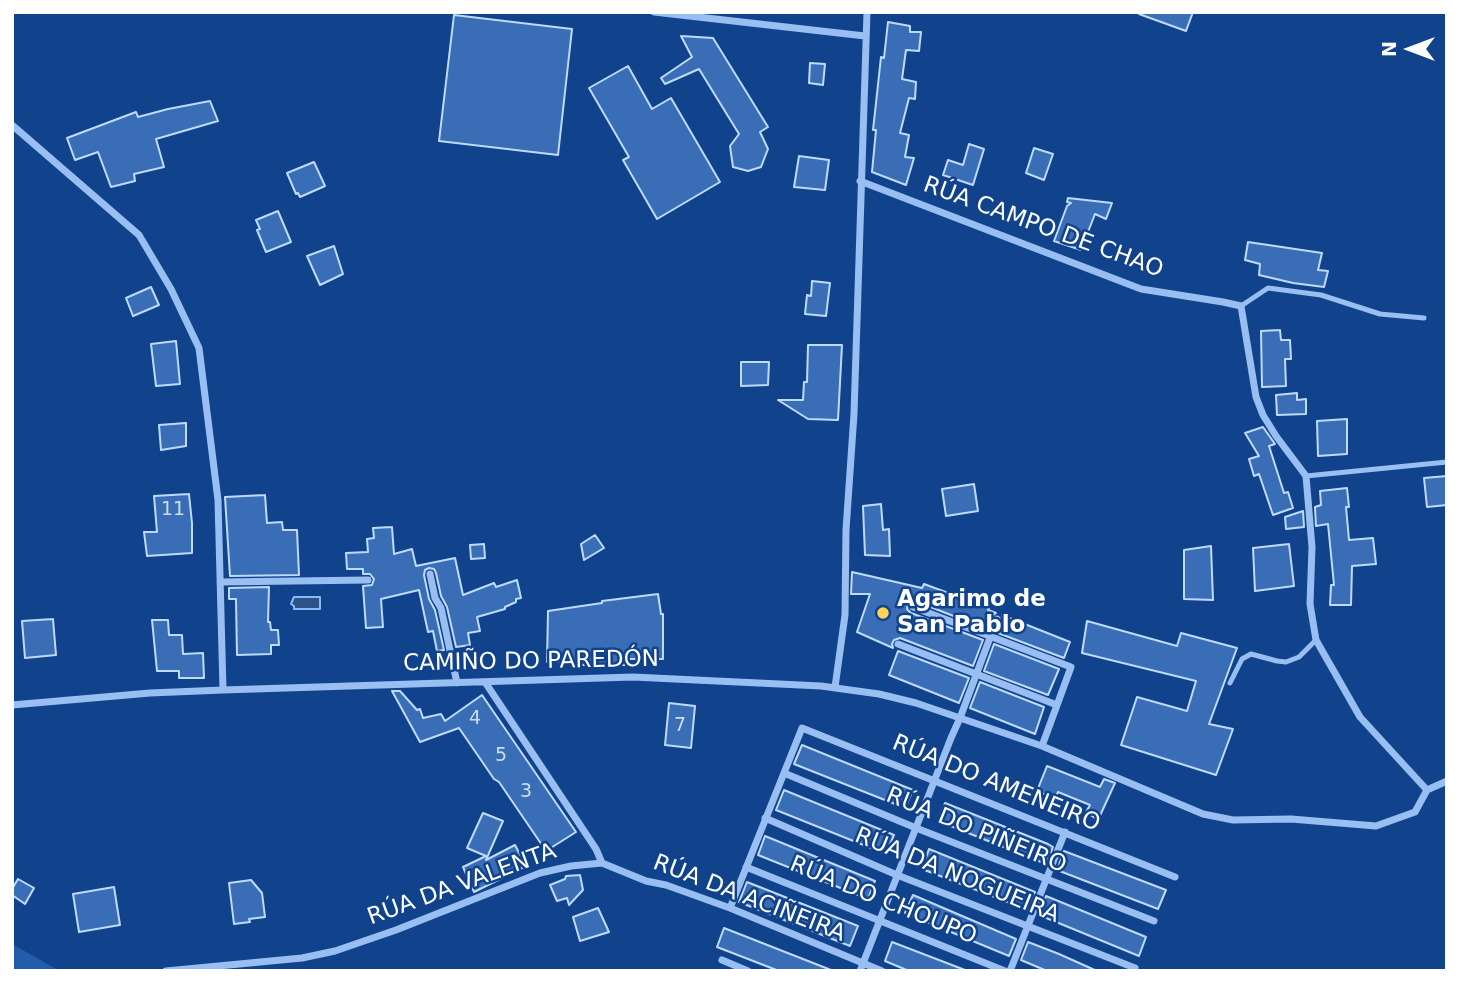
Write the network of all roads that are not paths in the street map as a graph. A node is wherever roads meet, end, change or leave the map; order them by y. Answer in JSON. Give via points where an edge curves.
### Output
{"nodes":[{"id":1,"x":654,"y":12,"type":"edge"},
{"id":2,"x":867,"y":12,"type":"edge"},
{"id":3,"x":865,"y":36,"type":"junction"},
{"id":4,"x":12,"y":125,"type":"edge"},
{"id":5,"x":860,"y":181,"type":"junction"},
{"id":6,"x":1241,"y":306,"type":"junction"},
{"id":7,"x":1424,"y":318,"type":"dead end"},
{"id":8,"x":1447,"y":462,"type":"edge"},
{"id":9,"x":1307,"y":476,"type":"junction"},
{"id":10,"x":430,"y":574,"type":"dead end"},
{"id":11,"x":368,"y":580,"type":"dead end"},
{"id":12,"x":220,"y":582,"type":"junction"},
{"id":13,"x":913,"y":607,"type":"dead end"},
{"id":14,"x":997,"y":619,"type":"dead end"},
{"id":15,"x":990,"y":637,"type":"junction"},
{"id":16,"x":1316,"y":640,"type":"junction"},
{"id":17,"x":898,"y":644,"type":"dead end"},
{"id":18,"x":976,"y":674,"type":"junction"},
{"id":19,"x":485,"y":682,"type":"junction"},
{"id":20,"x":457,"y":683,"type":"junction"},
{"id":21,"x":1230,"y":683,"type":"dead end"},
{"id":22,"x":835,"y":687,"type":"junction"},
{"id":23,"x":223,"y":690,"type":"junction"},
{"id":24,"x":12,"y":705,"type":"edge"},
{"id":25,"x":1057,"y":705,"type":"junction"},
{"id":26,"x":960,"y":718,"type":"junction"},
{"id":27,"x":1042,"y":746,"type":"junction"},
{"id":28,"x":783,"y":774,"type":"junction"},
{"id":29,"x":934,"y":780,"type":"junction"},
{"id":30,"x":1447,"y":782,"type":"edge"},
{"id":31,"x":1427,"y":790,"type":"junction"},
{"id":32,"x":765,"y":818,"type":"junction"},
{"id":33,"x":916,"y":828,"type":"junction"},
{"id":34,"x":1065,"y":832,"type":"junction"},
{"id":35,"x":602,"y":863,"type":"junction"},
{"id":36,"x":746,"y":867,"type":"junction"},
{"id":37,"x":897,"y":874,"type":"junction"},
{"id":38,"x":1175,"y":877,"type":"dead end"},
{"id":39,"x":1046,"y":879,"type":"junction"},
{"id":40,"x":730,"y":908,"type":"junction"},
{"id":41,"x":879,"y":921,"type":"junction"},
{"id":42,"x":1154,"y":922,"type":"dead end"},
{"id":43,"x":1028,"y":925,"type":"junction"},
{"id":44,"x":722,"y":960,"type":"dead end"},
{"id":45,"x":862,"y":967,"type":"edge"},
{"id":46,"x":1135,"y":968,"type":"dead end"},
{"id":47,"x":166,"y":971,"type":"edge"},
{"id":48,"x":748,"y":971,"type":"edge"},
{"id":49,"x":882,"y":971,"type":"edge"},
{"id":50,"x":1007,"y":971,"type":"edge"}],
"edges":[{"from":1,"to":3,"type":"street"},
{"from":2,"to":3,"type":"street"},
{"from":3,"to":5,"type":"street"},
{"from":4,"to":12,"type":"street","via":[[139,235],[199,348],[218,500]]},
{"from":5,"to":6,"type":"street","name":"RÚA CAMPO DE CHAO","via":[[1141,289]]},
{"from":5,"to":22,"type":"street","via":[[845,615]]},
{"from":6,"to":7,"type":"lane","via":[[1268,288],[1321,295],[1380,314]]},
{"from":6,"to":9,"type":"street","via":[[1256,397],[1276,436]]},
{"from":8,"to":9,"type":"lane"},
{"from":9,"to":16,"type":"street","via":[[1310,604]]},
{"from":10,"to":20,"type":"street"},
{"from":11,"to":12,"type":"street"},
{"from":12,"to":23,"type":"street"},
{"from":13,"to":15,"type":"street"},
{"from":14,"to":15,"type":"street"},
{"from":15,"to":18,"type":"street"},
{"from":15,"to":25,"type":"street","via":[[1072,667]]},
{"from":16,"to":21,"type":"lane","via":[[1300,657],[1286,662],[1251,654],[1242,659]]},
{"from":16,"to":31,"type":"street","via":[[1360,717]]},
{"from":17,"to":18,"type":"street"},
{"from":18,"to":25,"type":"street"},
{"from":18,"to":26,"type":"street"},
{"from":19,"to":20,"type":"street","name":"CAMIÑO DO PAREDÓN"},
{"from":19,"to":22,"type":"street","name":"CAMIÑO DO PAREDÓN","via":[[633,677]]},
{"from":19,"to":35,"type":"street","name":"RÚA DA VALENTA"},
{"from":20,"to":23,"type":"street","name":"CAMIÑO DO PAREDÓN"},
{"from":22,"to":26,"type":"street","name":"CAMIÑO DO PAREDÓN","via":[[916,703]]},
{"from":23,"to":24,"type":"street","name":"CAMIÑO DO PAREDÓN"},
{"from":25,"to":27,"type":"street"},
{"from":26,"to":27,"type":"street","name":"CAMIÑO DO PAREDÓN"},
{"from":26,"to":29,"type":"street"},
{"from":27,"to":31,"type":"street","name":"CAMIÑO DO PAREDÓN","via":[[1203,814],[1233,820],[1291,818],[1376,826],[1415,812]]},
{"from":28,"to":29,"type":"street","name":"RÚA DO AMENEIRO","via":[[802,728]]},
{"from":28,"to":32,"type":"street"},
{"from":28,"to":33,"type":"street","name":"RÚA DO PIÑEIRO"},
{"from":29,"to":33,"type":"street"},
{"from":29,"to":34,"type":"street","name":"RÚA DO AMENEIRO"},
{"from":30,"to":31,"type":"street"},
{"from":32,"to":36,"type":"street"},
{"from":32,"to":37,"type":"street","name":"RÚA DA NOGUEIRA"},
{"from":33,"to":37,"type":"street"},
{"from":33,"to":39,"type":"street","name":"RÚA DO PIÑEIRO"},
{"from":34,"to":38,"type":"street","name":"RÚA DO AMENEIRO"},
{"from":34,"to":39,"type":"street"},
{"from":35,"to":40,"type":"street","name":"RÚA DA ACIÑEIRA"},
{"from":35,"to":47,"type":"street","name":"RÚA DA VALENTA","via":[[540,873],[335,951]]},
{"from":36,"to":40,"type":"street"},
{"from":36,"to":41,"type":"street","name":"RÚA DO CHOUPO"},
{"from":37,"to":41,"type":"street"},
{"from":37,"to":43,"type":"street","name":"RÚA DA NOGUEIRA"},
{"from":39,"to":42,"type":"street","name":"RÚA DO PIÑEIRO"},
{"from":39,"to":43,"type":"street"},
{"from":40,"to":45,"type":"street","name":"RÚA DA ACIÑEIRA"},
{"from":41,"to":45,"type":"street"},
{"from":41,"to":50,"type":"street","name":"RÚA DO CHOUPO"},
{"from":43,"to":46,"type":"street","name":"RÚA DA NOGUEIRA"},
{"from":43,"to":50,"type":"street"},
{"from":44,"to":48,"type":"street"},
{"from":45,"to":49,"type":"street","name":"RÚA DA ACIÑEIRA"}]}
